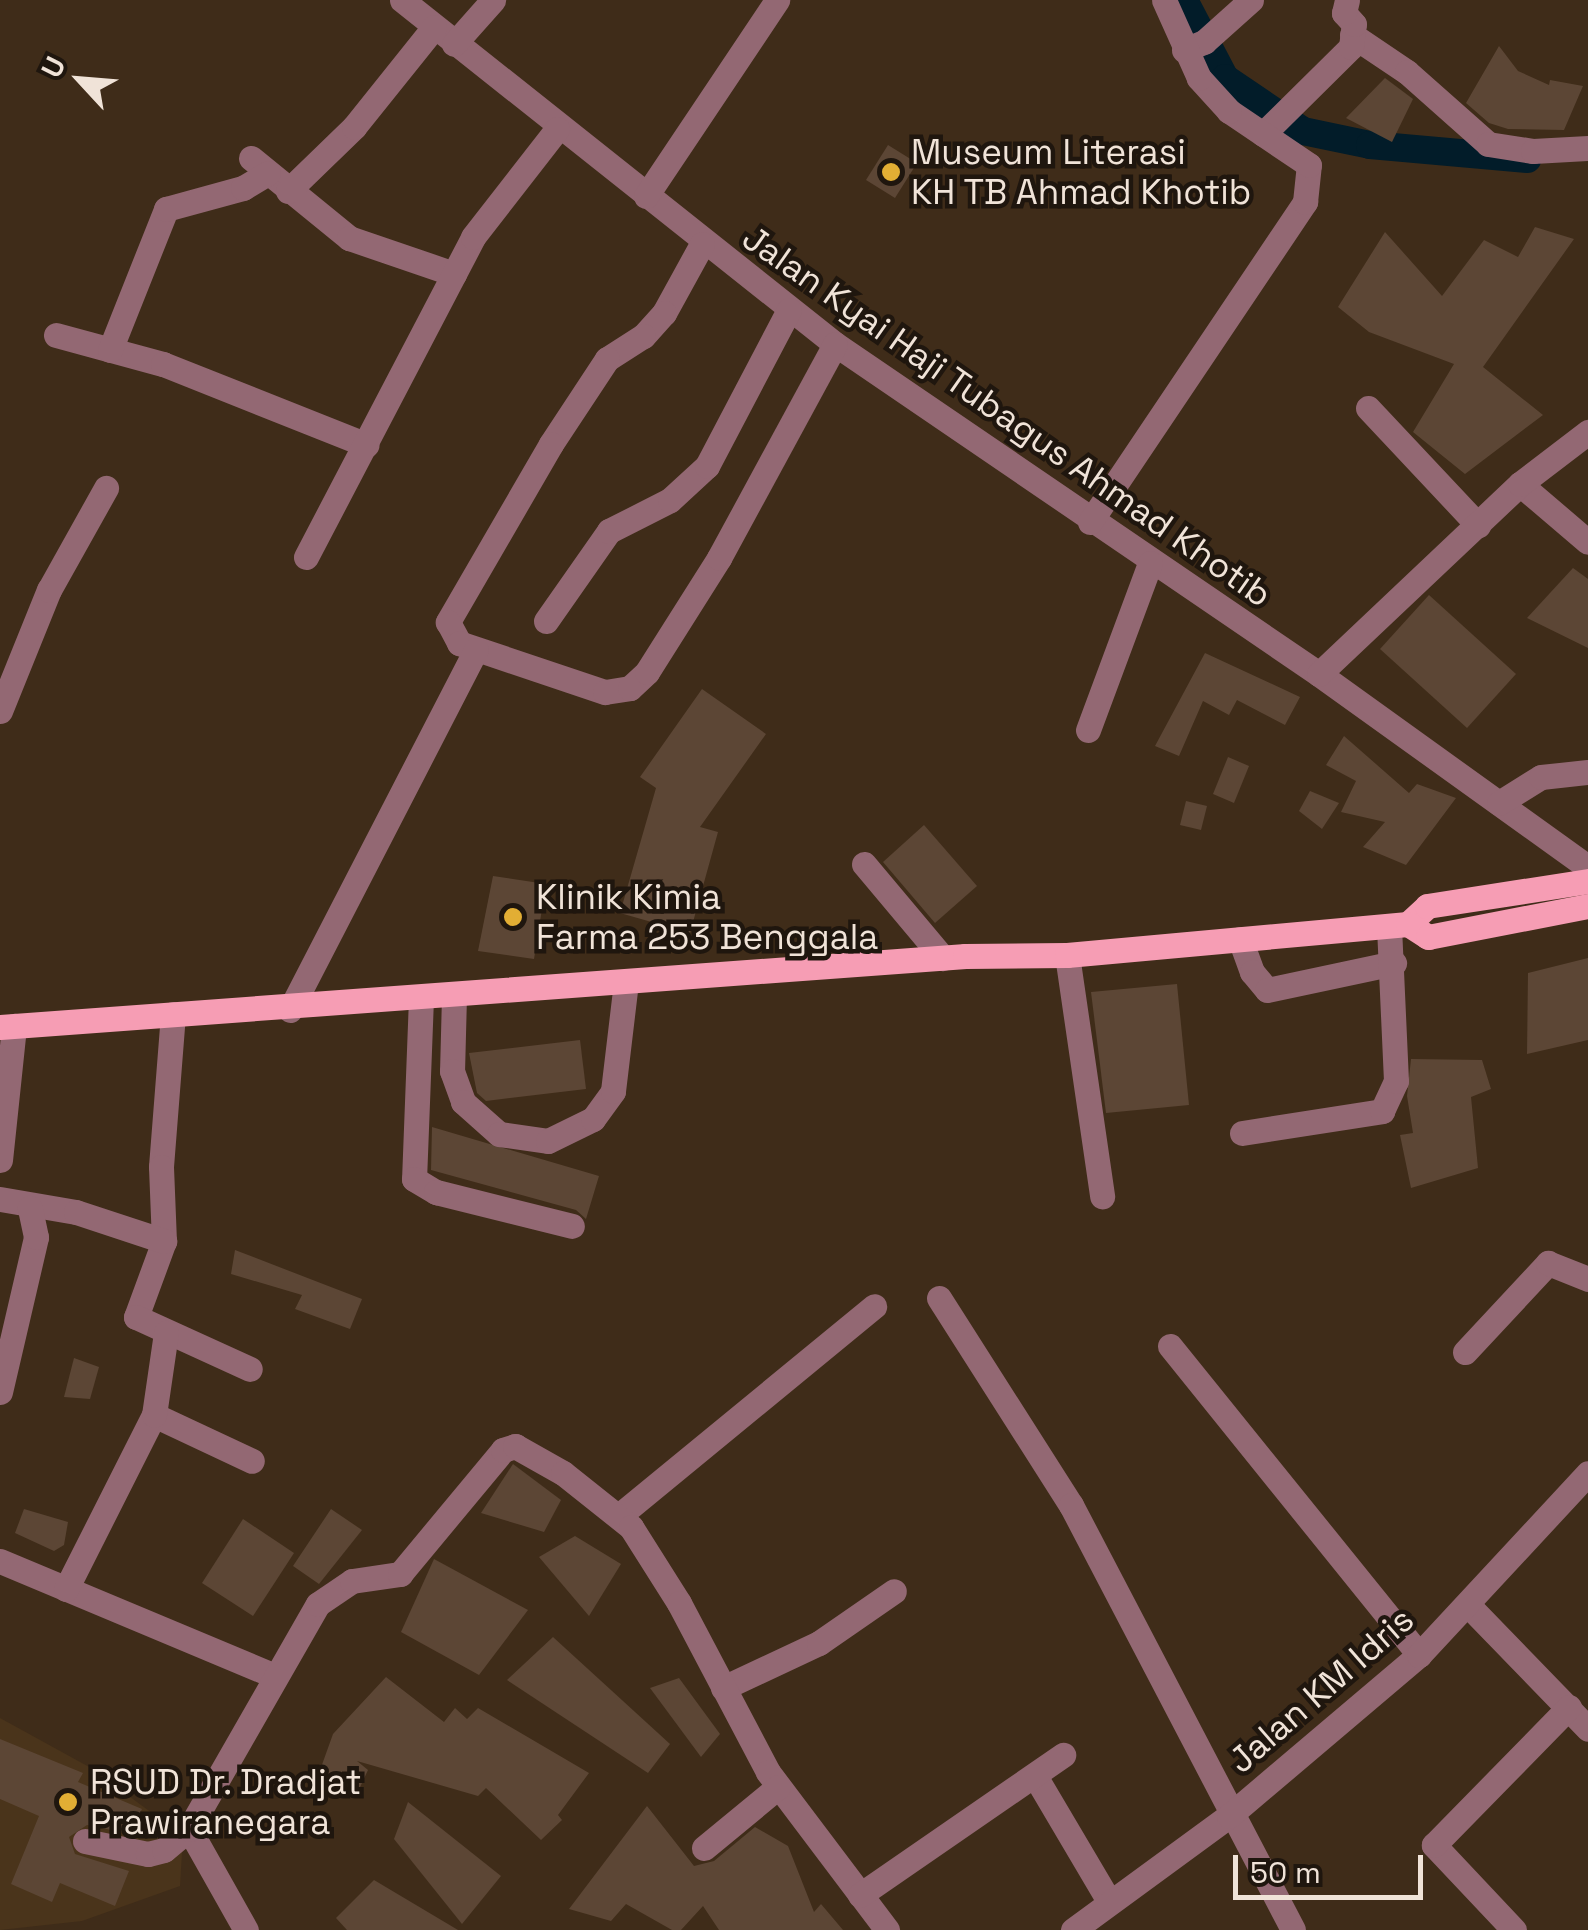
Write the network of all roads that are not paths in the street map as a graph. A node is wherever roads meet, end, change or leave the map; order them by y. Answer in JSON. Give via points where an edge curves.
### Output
{"nodes":[{"id":1,"x":402,"y":0,"type":"edge"},
{"id":2,"x":493,"y":0,"type":"edge"},
{"id":3,"x":777,"y":0,"type":"edge"},
{"id":4,"x":1164,"y":0,"type":"edge"},
{"id":5,"x":1251,"y":0,"type":"edge"},
{"id":6,"x":1347,"y":0,"type":"edge"},
{"id":7,"x":444,"y":35,"type":"junction"},
{"id":8,"x":1352,"y":35,"type":"junction"},
{"id":9,"x":1194,"y":46,"type":"junction"},
{"id":10,"x":1272,"y":128,"type":"junction"},
{"id":11,"x":557,"y":129,"type":"junction"},
{"id":12,"x":1588,"y":148,"type":"edge"},
{"id":13,"x":288,"y":191,"type":"junction"},
{"id":14,"x":646,"y":196,"type":"junction"},
{"id":15,"x":702,"y":244,"type":"junction"},
{"id":16,"x":454,"y":274,"type":"junction"},
{"id":17,"x":789,"y":310,"type":"junction"},
{"id":18,"x":56,"y":336,"type":"dead end"},
{"id":19,"x":835,"y":344,"type":"junction"},
{"id":20,"x":110,"y":350,"type":"junction"},
{"id":21,"x":1368,"y":408,"type":"dead end"},
{"id":22,"x":1588,"y":432,"type":"edge"},
{"id":23,"x":367,"y":445,"type":"junction"},
{"id":24,"x":1520,"y":484,"type":"junction"},
{"id":25,"x":106,"y":488,"type":"dead end"},
{"id":26,"x":1090,"y":522,"type":"junction"},
{"id":27,"x":1478,"y":525,"type":"junction"},
{"id":28,"x":1588,"y":542,"type":"edge"},
{"id":29,"x":306,"y":557,"type":"dead end"},
{"id":30,"x":1150,"y":563,"type":"junction"},
{"id":31,"x":546,"y":621,"type":"dead end"},
{"id":32,"x":476,"y":650,"type":"junction"},
{"id":33,"x":1319,"y":674,"type":"junction"},
{"id":34,"x":0,"y":711,"type":"edge"},
{"id":35,"x":1088,"y":730,"type":"dead end"},
{"id":36,"x":1588,"y":772,"type":"edge"},
{"id":37,"x":1499,"y":803,"type":"junction"},
{"id":38,"x":864,"y":864,"type":"dead end"},
{"id":39,"x":1588,"y":868,"type":"edge"},
{"id":40,"x":1588,"y":882,"type":"edge"},
{"id":41,"x":1588,"y":906,"type":"edge"},
{"id":42,"x":1399,"y":925,"type":"junction"},
{"id":43,"x":1240,"y":939,"type":"junction"},
{"id":44,"x":1067,"y":955,"type":"junction"},
{"id":45,"x":943,"y":958,"type":"junction"},
{"id":46,"x":1394,"y":963,"type":"junction"},
{"id":47,"x":626,"y":982,"type":"junction"},
{"id":48,"x":454,"y":996,"type":"junction"},
{"id":49,"x":421,"y":998,"type":"junction"},
{"id":50,"x":290,"y":1010,"type":"junction"},
{"id":51,"x":173,"y":1014,"type":"junction"},
{"id":52,"x":7,"y":1026,"type":"edge"},
{"id":53,"x":1242,"y":1132,"type":"dead end"},
{"id":54,"x":0,"y":1160,"type":"edge"},
{"id":55,"x":1102,"y":1196,"type":"dead end"},
{"id":56,"x":0,"y":1199,"type":"edge"},
{"id":57,"x":30,"y":1208,"type":"junction"},
{"id":58,"x":572,"y":1226,"type":"dead end"},
{"id":59,"x":164,"y":1241,"type":"junction"},
{"id":60,"x":1588,"y":1279,"type":"edge"},
{"id":61,"x":939,"y":1298,"type":"dead end"},
{"id":62,"x":874,"y":1306,"type":"dead end"},
{"id":63,"x":166,"y":1333,"type":"junction"},
{"id":64,"x":1170,"y":1346,"type":"dead end"},
{"id":65,"x":1466,"y":1352,"type":"dead end"},
{"id":66,"x":250,"y":1369,"type":"dead end"},
{"id":67,"x":0,"y":1392,"type":"edge"},
{"id":68,"x":154,"y":1415,"type":"junction"},
{"id":69,"x":252,"y":1461,"type":"dead end"},
{"id":70,"x":1588,"y":1473,"type":"edge"},
{"id":71,"x":620,"y":1515,"type":"junction"},
{"id":72,"x":0,"y":1561,"type":"edge"},
{"id":73,"x":66,"y":1588,"type":"junction"},
{"id":74,"x":894,"y":1592,"type":"dead end"},
{"id":75,"x":1470,"y":1606,"type":"junction"},
{"id":76,"x":1418,"y":1655,"type":"junction"},
{"id":77,"x":274,"y":1676,"type":"junction"},
{"id":78,"x":722,"y":1688,"type":"junction"},
{"id":79,"x":1568,"y":1707,"type":"junction"},
{"id":80,"x":1588,"y":1729,"type":"edge"},
{"id":81,"x":1063,"y":1755,"type":"dead end"},
{"id":82,"x":1035,"y":1776,"type":"junction"},
{"id":83,"x":778,"y":1787,"type":"junction"},
{"id":84,"x":1229,"y":1816,"type":"junction"},
{"id":85,"x":188,"y":1829,"type":"junction"},
{"id":86,"x":86,"y":1840,"type":"dead end"},
{"id":87,"x":704,"y":1848,"type":"dead end"},
{"id":88,"x":860,"y":1895,"type":"junction"},
{"id":89,"x":1109,"y":1901,"type":"junction"},
{"id":90,"x":246,"y":1930,"type":"edge"},
{"id":91,"x":887,"y":1930,"type":"edge"},
{"id":92,"x":1073,"y":1930,"type":"edge"},
{"id":93,"x":1293,"y":1930,"type":"edge"},
{"id":94,"x":1514,"y":1930,"type":"edge"}],
"edges":[{"from":1,"to":7,"type":"street","name":"Jalan Kyai Haji Tubagus Ahmad Khotib"},
{"from":2,"to":7,"type":"street"},
{"from":3,"to":14,"type":"street"},
{"from":4,"to":9,"type":"street"},
{"from":5,"to":9,"type":"street"},
{"from":6,"to":8,"type":"street"},
{"from":7,"to":11,"type":"street","name":"Jalan Kyai Haji Tubagus Ahmad Khotib"},
{"from":7,"to":13,"type":"street"},
{"from":8,"to":10,"type":"street","via":[[1350,47]]},
{"from":8,"to":12,"type":"street","via":[[1407,72],[1488,144],[1533,151]]},
{"from":9,"to":10,"type":"street","via":[[1228,112]]},
{"from":10,"to":26,"type":"street","via":[[1309,164],[1305,202]]},
{"from":11,"to":14,"type":"street","name":"Jalan Kyai Haji Tubagus Ahmad Khotib"},
{"from":11,"to":16,"type":"street","via":[[473,237]]},
{"from":13,"to":16,"type":"street","via":[[349,238]]},
{"from":13,"to":20,"type":"street","via":[[260,166],[243,188],[166,209]]},
{"from":14,"to":15,"type":"street","name":"Jalan Kyai Haji Tubagus Ahmad Khotib"},
{"from":15,"to":17,"type":"street","name":"Jalan Kyai Haji Tubagus Ahmad Khotib"},
{"from":15,"to":32,"type":"street","via":[[657,322],[599,368],[448,622],[459,644]]},
{"from":16,"to":23,"type":"street"},
{"from":17,"to":19,"type":"street","name":"Jalan Kyai Haji Tubagus Ahmad Khotib"},
{"from":17,"to":31,"type":"street","via":[[707,466],[670,500],[609,531]]},
{"from":18,"to":20,"type":"street"},
{"from":19,"to":26,"type":"street","name":"Jalan Kyai Haji Tubagus Ahmad Khotib"},
{"from":19,"to":32,"type":"street","via":[[719,558],[630,688],[606,692]]},
{"from":20,"to":23,"type":"street","via":[[237,391]]},
{"from":21,"to":27,"type":"street"},
{"from":22,"to":24,"type":"street"},
{"from":23,"to":29,"type":"street"},
{"from":24,"to":27,"type":"street"},
{"from":24,"to":28,"type":"street"},
{"from":25,"to":34,"type":"street","via":[[50,590]]},
{"from":26,"to":30,"type":"street","name":"Jalan Kyai Haji Tubagus Ahmad Khotib"},
{"from":27,"to":33,"type":"street"},
{"from":30,"to":33,"type":"street","name":"Jalan Kyai Haji Tubagus Ahmad Khotib"},
{"from":30,"to":35,"type":"street"},
{"from":32,"to":50,"type":"street"},
{"from":33,"to":37,"type":"street","name":"Jalan Kyai Haji Tubagus Ahmad Khotib"},
{"from":36,"to":37,"type":"street","via":[[1542,777]]},
{"from":37,"to":39,"type":"street","name":"Jalan Kyai Haji Tubagus Ahmad Khotib"},
{"from":38,"to":45,"type":"street"},
{"from":40,"to":42,"type":"main road","via":[[1427,906]]},
{"from":41,"to":42,"type":"main road","via":[[1428,938]]},
{"from":42,"to":43,"type":"main road"},
{"from":42,"to":46,"type":"street"},
{"from":43,"to":44,"type":"main road"},
{"from":43,"to":46,"type":"street","via":[[1263,989]]},
{"from":44,"to":45,"type":"main road"},
{"from":44,"to":55,"type":"street"},
{"from":45,"to":47,"type":"main road"},
{"from":46,"to":53,"type":"street","via":[[1396,1081],[1382,1110]]},
{"from":47,"to":48,"type":"main road"},
{"from":47,"to":48,"type":"street","via":[[613,1091],[580,1129],[548,1141],[499,1134],[463,1102],[452,1071]]},
{"from":48,"to":49,"type":"main road"},
{"from":49,"to":50,"type":"main road"},
{"from":49,"to":58,"type":"street","via":[[414,1179],[436,1192]]},
{"from":50,"to":51,"type":"main road"},
{"from":51,"to":52,"type":"main road"},
{"from":51,"to":59,"type":"street"},
{"from":52,"to":54,"type":"street"},
{"from":56,"to":57,"type":"street"},
{"from":57,"to":59,"type":"street","via":[[76,1212]]},
{"from":57,"to":67,"type":"street","via":[[36,1237]]},
{"from":59,"to":63,"type":"street","via":[[136,1317]]},
{"from":60,"to":65,"type":"street","via":[[1548,1263]]},
{"from":61,"to":84,"type":"street","via":[[1071,1505]]},
{"from":62,"to":71,"type":"street"},
{"from":63,"to":66,"type":"street"},
{"from":63,"to":68,"type":"street"},
{"from":64,"to":76,"type":"street"},
{"from":68,"to":69,"type":"street"},
{"from":68,"to":73,"type":"street"},
{"from":70,"to":75,"type":"street","name":"Jalan KM Idris"},
{"from":71,"to":77,"type":"street","via":[[525,1450],[503,1450],[400,1574],[332,1589]]},
{"from":71,"to":78,"type":"street","via":[[680,1603]]},
{"from":72,"to":73,"type":"street"},
{"from":73,"to":77,"type":"street"},
{"from":74,"to":78,"type":"street","via":[[819,1643]]},
{"from":75,"to":76,"type":"street","name":"Jalan KM Idris"},
{"from":75,"to":79,"type":"street"},
{"from":76,"to":84,"type":"street","name":"Jalan KM Idris"},
{"from":77,"to":85,"type":"street"},
{"from":78,"to":83,"type":"street"},
{"from":79,"to":80,"type":"street"},
{"from":79,"to":94,"type":"street","via":[[1434,1845]]},
{"from":81,"to":82,"type":"street"},
{"from":82,"to":88,"type":"street"},
{"from":82,"to":89,"type":"street"},
{"from":83,"to":87,"type":"street"},
{"from":83,"to":88,"type":"street"},
{"from":84,"to":89,"type":"street","name":"Jalan KM Idris"},
{"from":84,"to":93,"type":"street"},
{"from":85,"to":86,"type":"street","via":[[164,1850],[148,1854]]},
{"from":85,"to":90,"type":"street"},
{"from":88,"to":91,"type":"street"},
{"from":89,"to":92,"type":"street","name":"Jalan KM Idris"}]}
